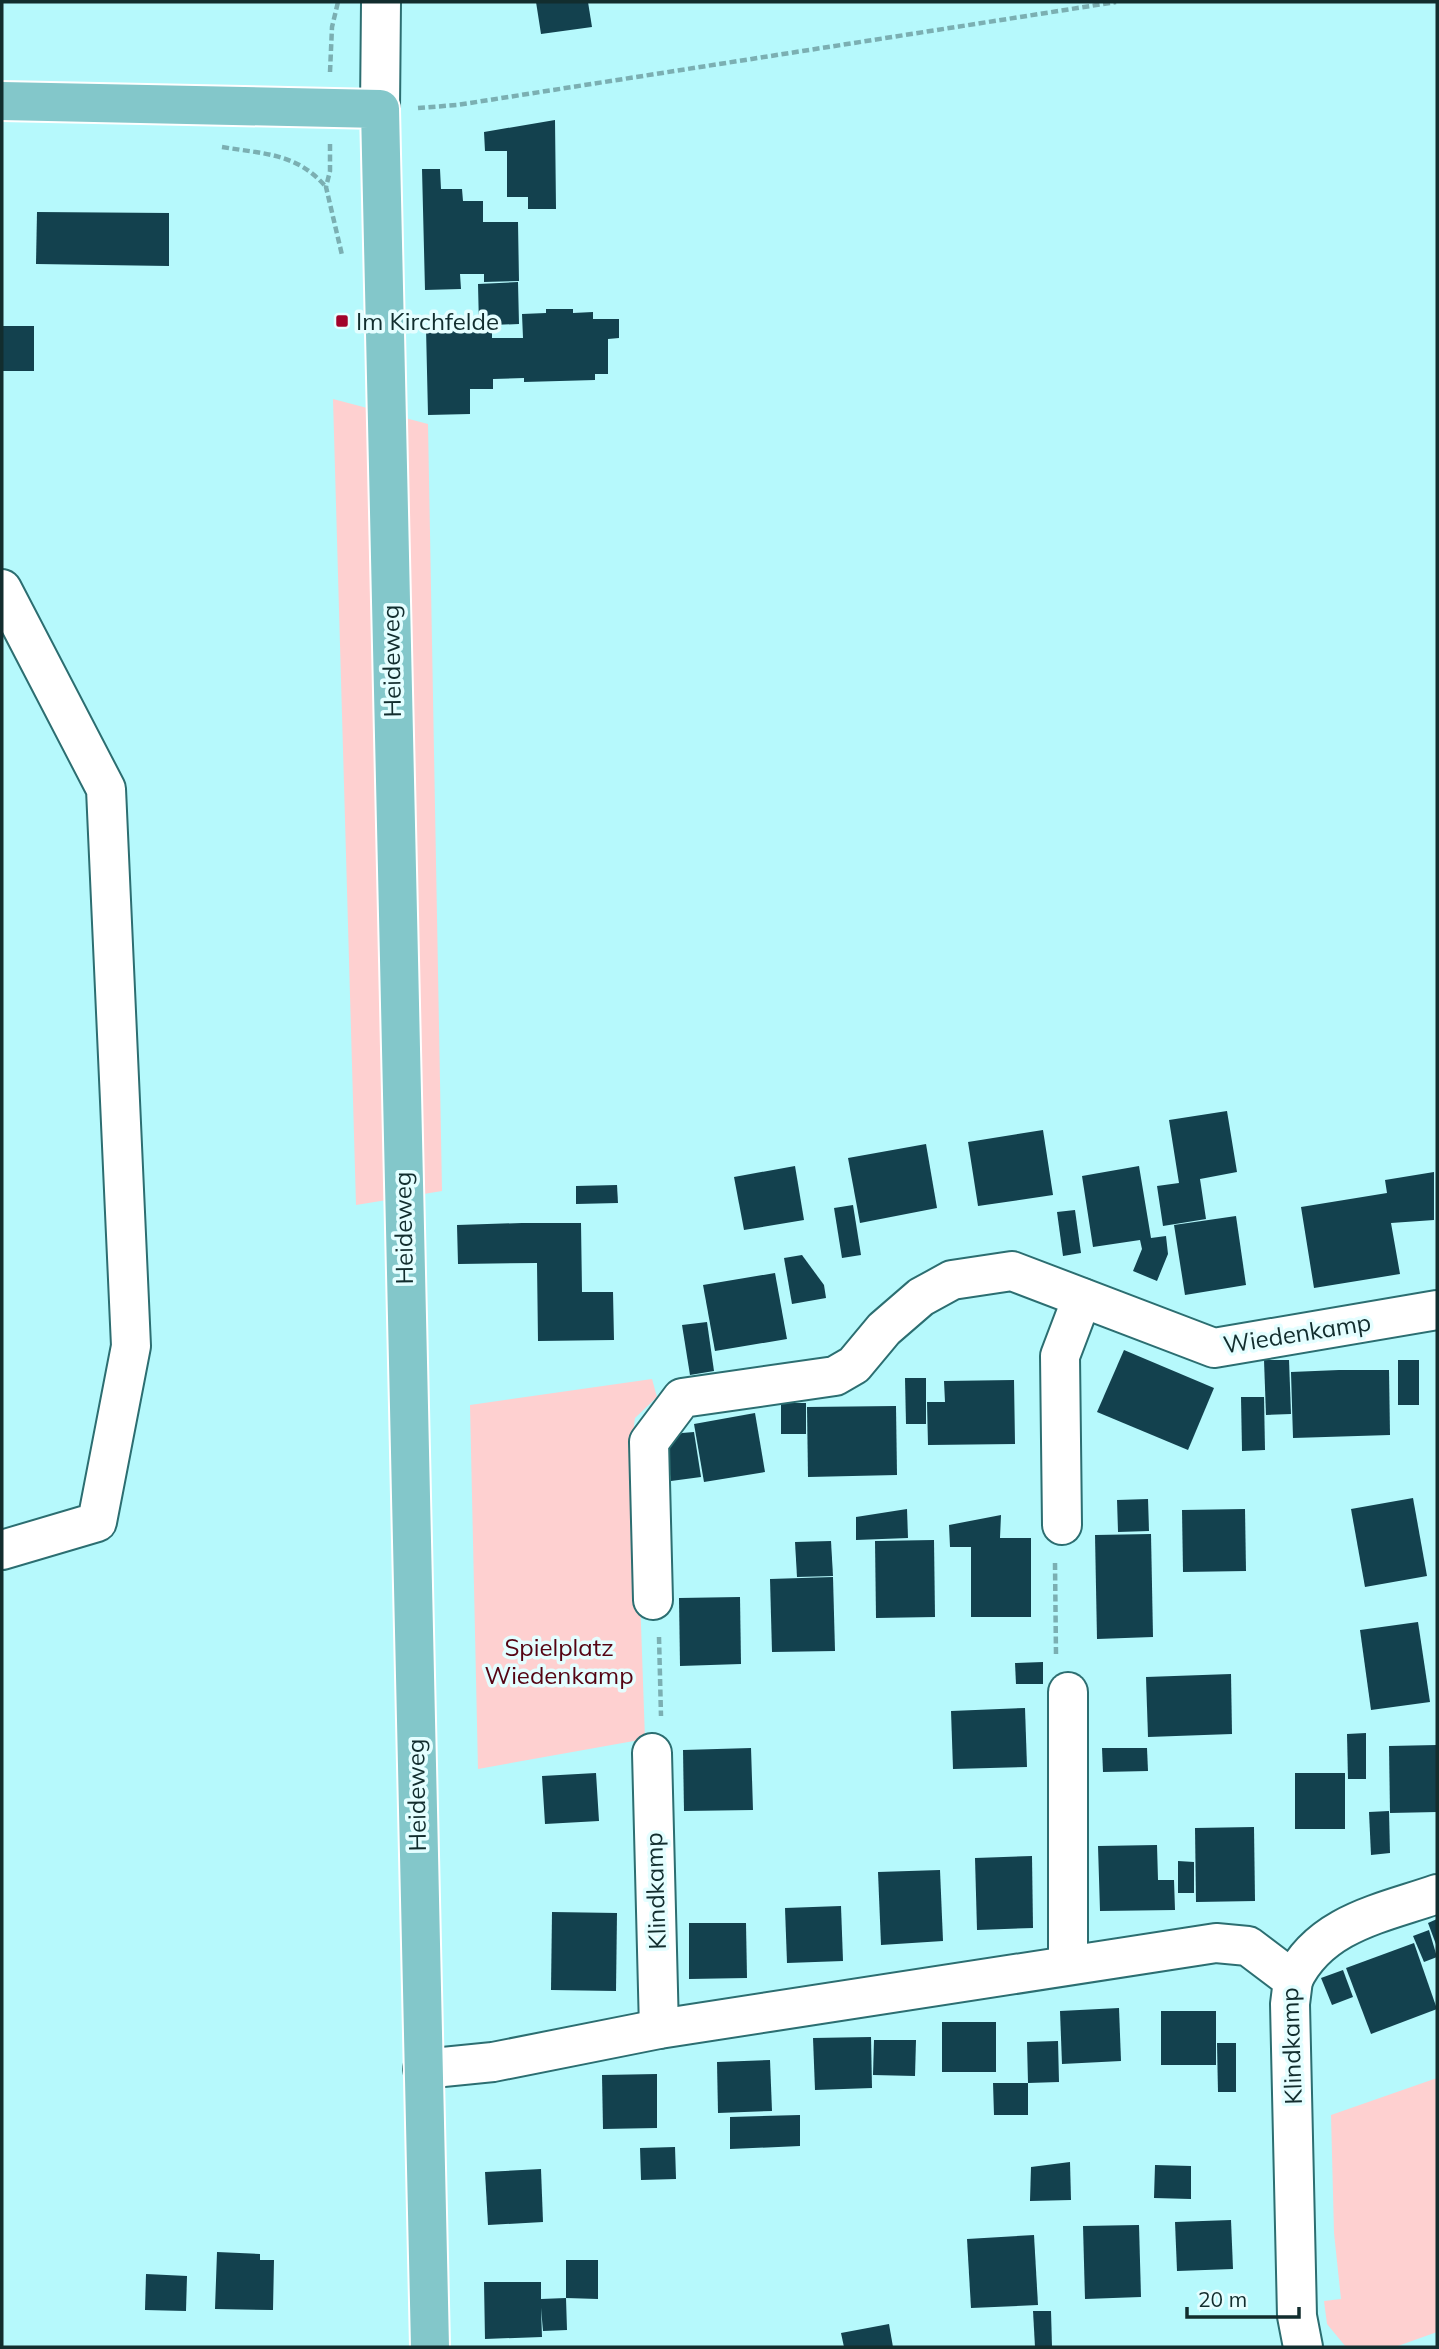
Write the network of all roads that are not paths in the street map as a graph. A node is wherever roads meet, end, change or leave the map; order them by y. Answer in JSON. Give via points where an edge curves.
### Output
{"nodes":[{"id":1,"x":381,"y":2,"type":"edge"},
{"id":2,"x":2,"y":101,"type":"edge"},
{"id":3,"x":380,"y":109,"type":"junction"},
{"id":4,"x":2,"y":589,"type":"edge"},
{"id":5,"x":1082,"y":1298,"type":"junction"},
{"id":6,"x":1437,"y":1310,"type":"edge"},
{"id":7,"x":1062,"y":1525,"type":"road end"},
{"id":8,"x":2,"y":1550,"type":"edge"},
{"id":9,"x":653,"y":1600,"type":"road end"},
{"id":10,"x":1068,"y":1692,"type":"road end"},
{"id":11,"x":652,"y":1753,"type":"road end"},
{"id":12,"x":1437,"y":1894,"type":"edge"},
{"id":13,"x":1068,"y":1965,"type":"junction"},
{"id":14,"x":1293,"y":1980,"type":"junction"},
{"id":15,"x":659,"y":2029,"type":"junction"},
{"id":16,"x":423,"y":2069,"type":"junction"},
{"id":17,"x":430,"y":2347,"type":"edge"},
{"id":18,"x":1303,"y":2347,"type":"edge"}],
"edges":[{"from":1,"to":3,"type":"street"},
{"from":2,"to":3,"type":"main road"},
{"from":3,"to":16,"type":"main road","name":"Heideweg"},
{"from":4,"to":8,"type":"street","via":[[106,789],[131,1346],[97,1522]]},
{"from":5,"to":6,"type":"street","name":"Wiedenkamp","via":[[1214,1348]]},
{"from":5,"to":7,"type":"street","via":[[1060,1356]]},
{"from":5,"to":9,"type":"street","name":"Wiedenkamp","via":[[1012,1272],[952,1280],[921,1297],[884,1329],[854,1365],[835,1376],[682,1398],[649,1442]]},
{"from":10,"to":13,"type":"street"},
{"from":11,"to":15,"type":"street","name":"Klindkamp"},
{"from":12,"to":14,"type":"street","via":[[1352,1923],[1326,1937],[1302,1962]]},
{"from":13,"to":14,"type":"street","name":"Klindkamp","via":[[1232,1943],[1248,1947]]},
{"from":13,"to":15,"type":"street","name":"Klindkamp"},
{"from":14,"to":18,"type":"street","name":"Klindkamp","via":[[1297,2316]]},
{"from":15,"to":16,"type":"street","name":"Klindkamp","via":[[493,2062]]},
{"from":16,"to":17,"type":"main road","name":"Heideweg"}]}
